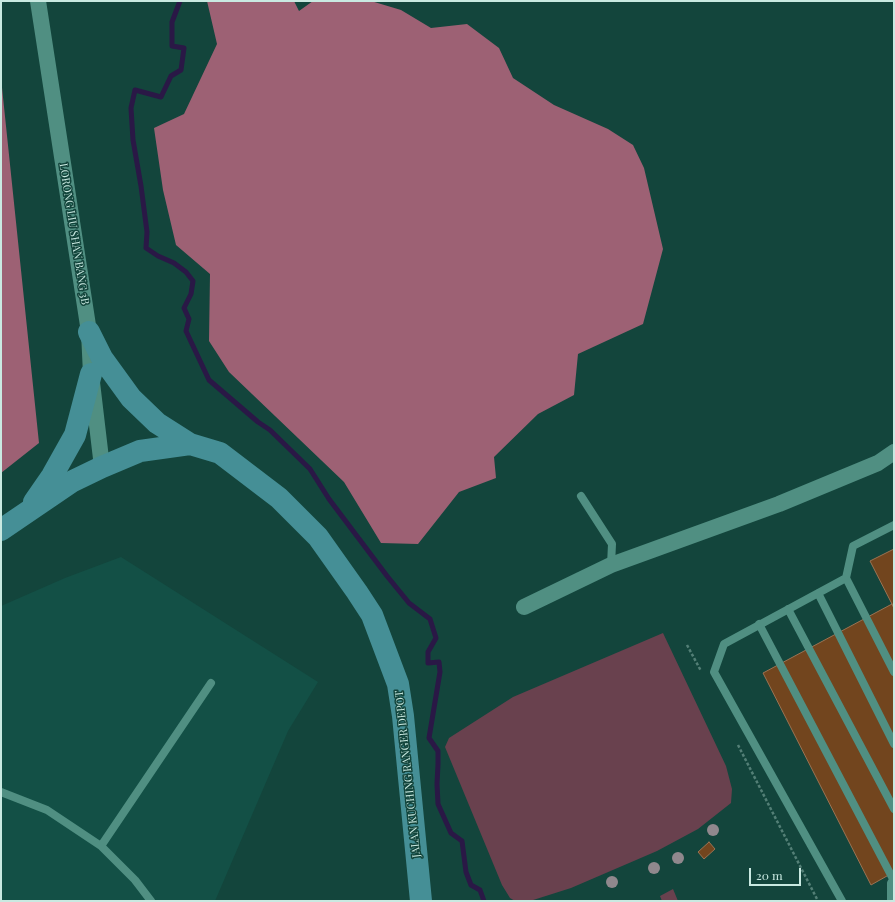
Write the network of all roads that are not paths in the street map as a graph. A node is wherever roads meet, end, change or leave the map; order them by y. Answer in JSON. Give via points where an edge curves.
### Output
{"nodes":[{"id":1,"x":38,"y":1,"type":"edge"},
{"id":2,"x":89,"y":332,"type":"junction"},
{"id":3,"x":91,"y":374,"type":"junction"},
{"id":4,"x":190,"y":444,"type":"junction"},
{"id":5,"x":894,"y":452,"type":"edge"},
{"id":6,"x":102,"y":467,"type":"junction"},
{"id":7,"x":581,"y":496,"type":"dead end"},
{"id":8,"x":28,"y":511,"type":"junction"},
{"id":9,"x":894,"y":525,"type":"edge"},
{"id":10,"x":1,"y":530,"type":"edge"},
{"id":11,"x":611,"y":565,"type":"junction"},
{"id":12,"x":846,"y":578,"type":"junction"},
{"id":13,"x":818,"y":593,"type":"junction"},
{"id":14,"x":524,"y":607,"type":"dead end"},
{"id":15,"x":788,"y":608,"type":"junction"},
{"id":16,"x":759,"y":624,"type":"junction"},
{"id":17,"x":894,"y":672,"type":"edge"},
{"id":18,"x":211,"y":683,"type":"dead end"},
{"id":19,"x":894,"y":744,"type":"edge"},
{"id":20,"x":1,"y":792,"type":"edge"},
{"id":21,"x":894,"y":809,"type":"edge"},
{"id":22,"x":101,"y":846,"type":"junction"},
{"id":23,"x":893,"y":878,"type":"edge"},
{"id":24,"x":151,"y":901,"type":"edge"},
{"id":25,"x":421,"y":901,"type":"edge"},
{"id":26,"x":842,"y":901,"type":"edge"},
{"id":27,"x":891,"y":901,"type":"edge"}],
"edges":[{"from":1,"to":2,"type":"street","name":"LORONG LIU SHAN BANG 3B"},
{"from":2,"to":3,"type":"street","name":"LORONG LIU SHAN BANG 3B"},
{"from":2,"to":4,"type":"street","via":[[102,358],[131,398],[157,424]]},
{"from":3,"to":6,"type":"street","name":"LORONG LIU SHAN BANG 3B"},
{"from":3,"to":8,"type":"street","via":[[75,436]]},
{"from":4,"to":6,"type":"street","name":"JALAN KUCHING RANGER DEPOT","via":[[140,452]]},
{"from":4,"to":25,"type":"street","name":"JALAN KUCHING RANGER DEPOT","via":[[220,453],[279,498],[318,537],[372,615],[398,684]]},
{"from":5,"to":11,"type":"street","via":[[878,463],[779,504]]},
{"from":6,"to":8,"type":"street","name":"JALAN KUCHING RANGER DEPOT","via":[[73,481]]},
{"from":7,"to":11,"type":"lane","via":[[612,544]]},
{"from":8,"to":10,"type":"street","name":"JALAN KUCHING RANGER DEPOT"},
{"from":9,"to":12,"type":"lane","via":[[853,546]]},
{"from":11,"to":14,"type":"street"},
{"from":12,"to":13,"type":"lane"},
{"from":12,"to":17,"type":"lane"},
{"from":13,"to":15,"type":"lane"},
{"from":13,"to":19,"type":"lane"},
{"from":15,"to":16,"type":"lane"},
{"from":15,"to":21,"type":"lane"},
{"from":16,"to":23,"type":"lane"},
{"from":16,"to":26,"type":"lane","via":[[724,644],[714,672]]},
{"from":18,"to":22,"type":"lane"},
{"from":20,"to":22,"type":"lane","via":[[47,810]]},
{"from":22,"to":24,"type":"lane","via":[[135,880]]},
{"from":23,"to":27,"type":"lane"}]}
